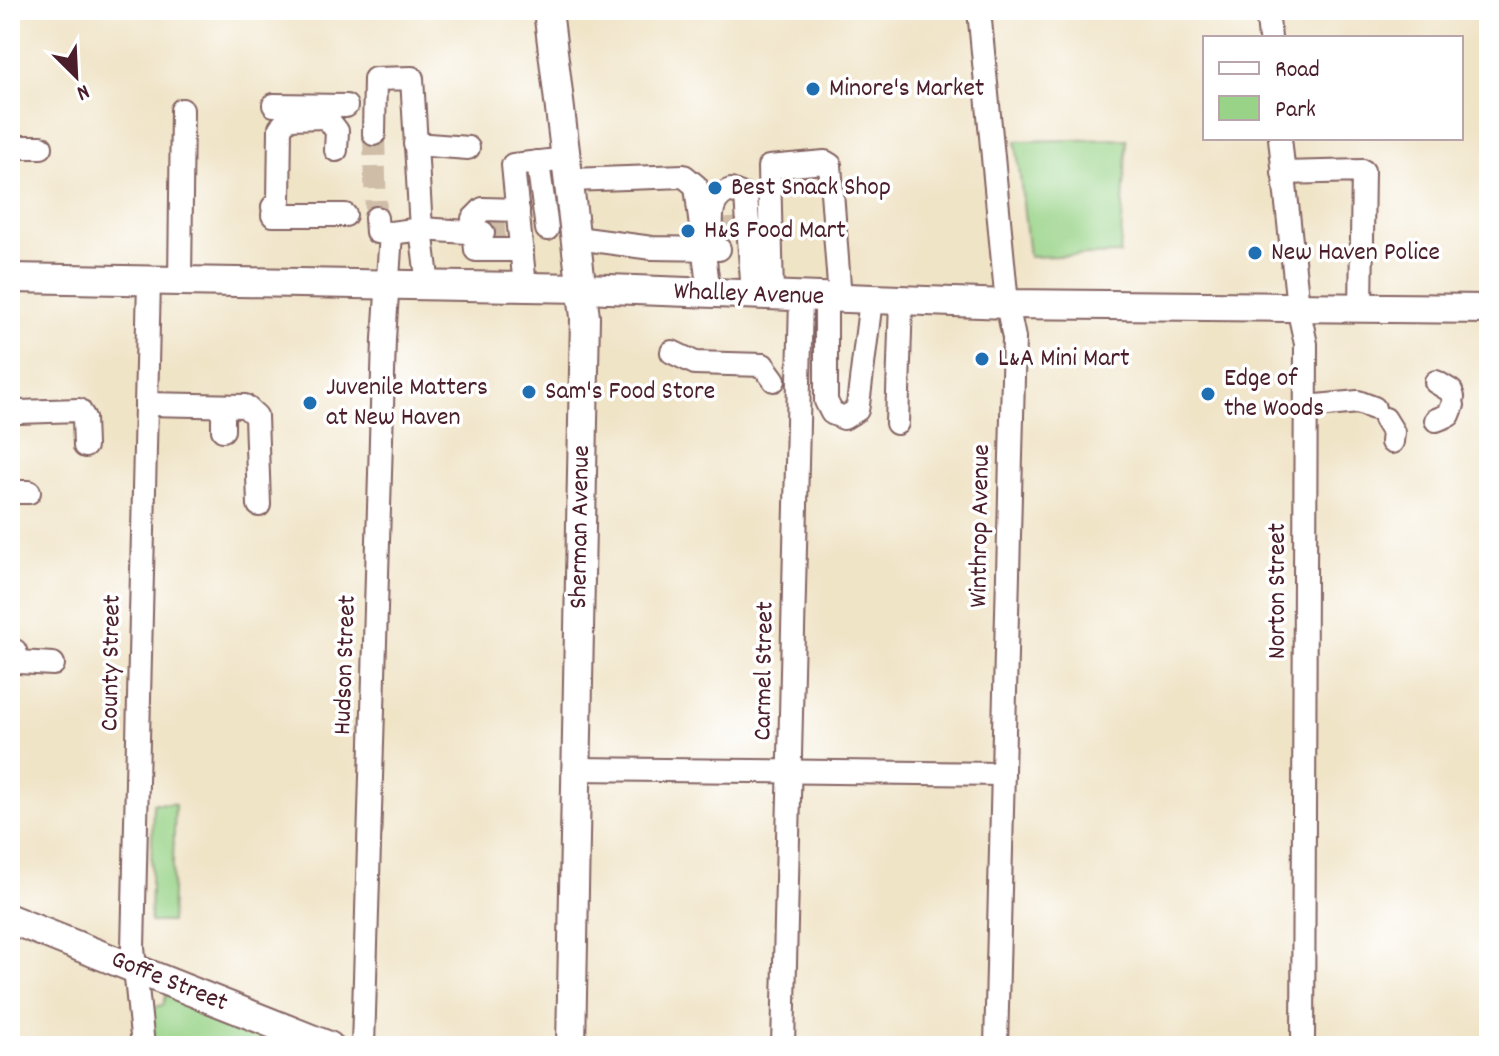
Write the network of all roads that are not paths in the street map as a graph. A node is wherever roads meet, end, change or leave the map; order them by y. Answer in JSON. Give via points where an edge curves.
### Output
{"nodes":[{"id":1,"x":548,"y":10,"type":"edge"},
{"id":2,"x":979,"y":10,"type":"edge"},
{"id":3,"x":1267,"y":10,"type":"edge"},
{"id":4,"x":1270,"y":36,"type":"edge"},
{"id":5,"x":274,"y":105,"type":"dead end"},
{"id":6,"x":346,"y":106,"type":"dead end"},
{"id":7,"x":182,"y":110,"type":"dead end"},
{"id":8,"x":374,"y":134,"type":"tunnel mouth"},
{"id":9,"x":1280,"y":140,"type":"edge"},
{"id":10,"x":415,"y":144,"type":"junction"},
{"id":11,"x":10,"y":147,"type":"edge"},
{"id":12,"x":41,"y":147,"type":"dead end"},
{"id":13,"x":468,"y":148,"type":"dead end"},
{"id":14,"x":341,"y":160,"type":"dead end"},
{"id":15,"x":538,"y":162,"type":"junction"},
{"id":16,"x":568,"y":169,"type":"junction"},
{"id":17,"x":1283,"y":173,"type":"junction"},
{"id":18,"x":518,"y":210,"type":"junction"},
{"id":19,"x":345,"y":215,"type":"dead end"},
{"id":20,"x":421,"y":229,"type":"junction"},
{"id":21,"x":547,"y":229,"type":"junction"},
{"id":22,"x":576,"y":232,"type":"junction"},
{"id":23,"x":713,"y":232,"type":"junction"},
{"id":24,"x":479,"y":233,"type":"junction"},
{"id":25,"x":517,"y":239,"type":"junction"},
{"id":26,"x":10,"y":278,"type":"edge"},
{"id":27,"x":149,"y":281,"type":"junction"},
{"id":28,"x":180,"y":282,"type":"junction"},
{"id":29,"x":386,"y":286,"type":"junction"},
{"id":30,"x":428,"y":286,"type":"junction"},
{"id":31,"x":525,"y":287,"type":"junction"},
{"id":32,"x":583,"y":288,"type":"junction"},
{"id":33,"x":714,"y":294,"type":"junction"},
{"id":34,"x":762,"y":296,"type":"junction"},
{"id":35,"x":823,"y":298,"type":"junction"},
{"id":36,"x":871,"y":300,"type":"junction"},
{"id":37,"x":901,"y":301,"type":"junction"},
{"id":38,"x":1007,"y":304,"type":"junction"},
{"id":39,"x":1298,"y":307,"type":"junction"},
{"id":40,"x":1361,"y":308,"type":"junction"},
{"id":41,"x":1489,"y":309,"type":"edge"},
{"id":42,"x":672,"y":352,"type":"dead end"},
{"id":43,"x":774,"y":380,"type":"dead end"},
{"id":44,"x":1436,"y":382,"type":"dead end"},
{"id":45,"x":146,"y":404,"type":"junction"},
{"id":46,"x":223,"y":406,"type":"junction"},
{"id":47,"x":1307,"y":407,"type":"junction"},
{"id":48,"x":19,"y":412,"type":"dead end"},
{"id":49,"x":1436,"y":420,"type":"dead end"},
{"id":50,"x":897,"y":423,"type":"dead end"},
{"id":51,"x":223,"y":430,"type":"dead end"},
{"id":52,"x":1392,"y":442,"type":"dead end"},
{"id":53,"x":85,"y":446,"type":"dead end"},
{"id":54,"x":259,"y":505,"type":"dead end"},
{"id":55,"x":10,"y":651,"type":"edge"},
{"id":56,"x":53,"y":664,"type":"dead end"},
{"id":57,"x":576,"y":769,"type":"junction"},
{"id":58,"x":791,"y":774,"type":"junction"},
{"id":59,"x":1003,"y":774,"type":"junction"},
{"id":60,"x":10,"y":919,"type":"edge"},
{"id":61,"x":135,"y":968,"type":"junction"},
{"id":62,"x":143,"y":1046,"type":"edge"},
{"id":63,"x":329,"y":1046,"type":"edge"},
{"id":64,"x":363,"y":1046,"type":"edge"},
{"id":65,"x":571,"y":1046,"type":"edge"},
{"id":66,"x":783,"y":1046,"type":"edge"},
{"id":67,"x":996,"y":1046,"type":"edge"},
{"id":68,"x":1303,"y":1046,"type":"edge"}],
"edges":[{"from":1,"to":16,"type":"main road","name":"Sherman Avenue"},
{"from":2,"to":38,"type":"street","name":"Winthrop Avenue"},
{"from":3,"to":4,"type":"street"},
{"from":5,"to":6,"type":"street"},
{"from":7,"to":28,"type":"street"},
{"from":8,"to":10,"type":"street","via":[[375,79],[412,78]]},
{"from":9,"to":17,"type":"street","name":"Norton Street"},
{"from":10,"to":13,"type":"street"},
{"from":10,"to":20,"type":"street"},
{"from":11,"to":12,"type":"street"},
{"from":14,"to":19,"type":"street","via":[[303,117],[289,118],[280,128],[279,201],[273,211]]},
{"from":15,"to":16,"type":"street"},
{"from":15,"to":18,"type":"street","via":[[513,165]]},
{"from":15,"to":21,"type":"street"},
{"from":16,"to":22,"type":"main road","name":"Sherman Avenue"},
{"from":16,"to":23,"type":"street","via":[[684,176],[696,186]]},
{"from":17,"to":39,"type":"street","name":"Norton Street"},
{"from":17,"to":40,"type":"street","via":[[1363,171]]},
{"from":18,"to":24,"type":"street","via":[[483,209],[473,219]]},
{"from":18,"to":25,"type":"street"},
{"from":20,"to":24,"type":"street"},
{"from":20,"to":29,"type":"street","name":"Hudson Street","via":[[384,225]]},
{"from":20,"to":30,"type":"street"},
{"from":21,"to":22,"type":"street"},
{"from":21,"to":25,"type":"street"},
{"from":22,"to":23,"type":"street","via":[[652,248]]},
{"from":22,"to":32,"type":"main road","name":"Sherman Avenue"},
{"from":23,"to":33,"type":"street"},
{"from":23,"to":34,"type":"street","via":[[715,201],[731,190],[746,196],[745,228]]},
{"from":24,"to":25,"type":"street","via":[[476,250]]},
{"from":25,"to":31,"type":"street"},
{"from":26,"to":27,"type":"main road","name":"Whalley Avenue"},
{"from":27,"to":28,"type":"main road","name":"Whalley Avenue"},
{"from":27,"to":45,"type":"street","name":"County Street"},
{"from":28,"to":29,"type":"main road","name":"Whalley Avenue"},
{"from":29,"to":30,"type":"main road","name":"Whalley Avenue"},
{"from":29,"to":64,"type":"street","name":"Hudson Street"},
{"from":30,"to":31,"type":"main road","name":"Whalley Avenue"},
{"from":31,"to":32,"type":"main road","name":"Whalley Avenue"},
{"from":32,"to":33,"type":"main road","name":"Whalley Avenue"},
{"from":32,"to":57,"type":"main road","name":"Sherman Avenue"},
{"from":33,"to":34,"type":"main road","name":"Whalley Avenue"},
{"from":34,"to":35,"type":"main road","name":"Whalley Avenue"},
{"from":34,"to":35,"type":"street","via":[[769,167],[825,162],[830,165]]},
{"from":35,"to":36,"type":"main road","name":"Whalley Avenue"},
{"from":35,"to":36,"type":"street","via":[[826,401],[832,413],[844,418],[857,410]]},
{"from":35,"to":58,"type":"street","name":"Carmel Street"},
{"from":36,"to":37,"type":"main road","name":"Whalley Avenue"},
{"from":37,"to":38,"type":"main road","name":"Whalley Avenue"},
{"from":37,"to":50,"type":"street"},
{"from":38,"to":39,"type":"main road","name":"Whalley Avenue"},
{"from":38,"to":59,"type":"street","name":"Winthrop Avenue","via":[[1014,338]]},
{"from":39,"to":40,"type":"main road","name":"Whalley Avenue"},
{"from":39,"to":47,"type":"street","name":"Norton Street","via":[[1306,344]]},
{"from":40,"to":41,"type":"main road","name":"Whalley Avenue"},
{"from":42,"to":43,"type":"street","via":[[695,363],[763,365]]},
{"from":44,"to":49,"type":"street","via":[[1451,391],[1453,401],[1449,415]]},
{"from":45,"to":46,"type":"street"},
{"from":45,"to":61,"type":"street","name":"County Street"},
{"from":46,"to":51,"type":"street"},
{"from":46,"to":54,"type":"street","via":[[245,406],[256,416]]},
{"from":47,"to":52,"type":"street","via":[[1358,402],[1379,414],[1393,432]]},
{"from":47,"to":68,"type":"street","name":"Norton Street"},
{"from":48,"to":53,"type":"street","via":[[79,410]]},
{"from":55,"to":56,"type":"street","via":[[19,662]]},
{"from":57,"to":58,"type":"street"},
{"from":57,"to":65,"type":"main road","name":"Sherman Avenue"},
{"from":58,"to":59,"type":"street"},
{"from":58,"to":66,"type":"street","name":"Carmel Street"},
{"from":59,"to":67,"type":"street","name":"Winthrop Avenue"},
{"from":60,"to":61,"type":"main road","name":"Goffe Street"},
{"from":61,"to":62,"type":"street","name":"County Street"},
{"from":61,"to":63,"type":"main road","name":"Goffe Street"}]}
